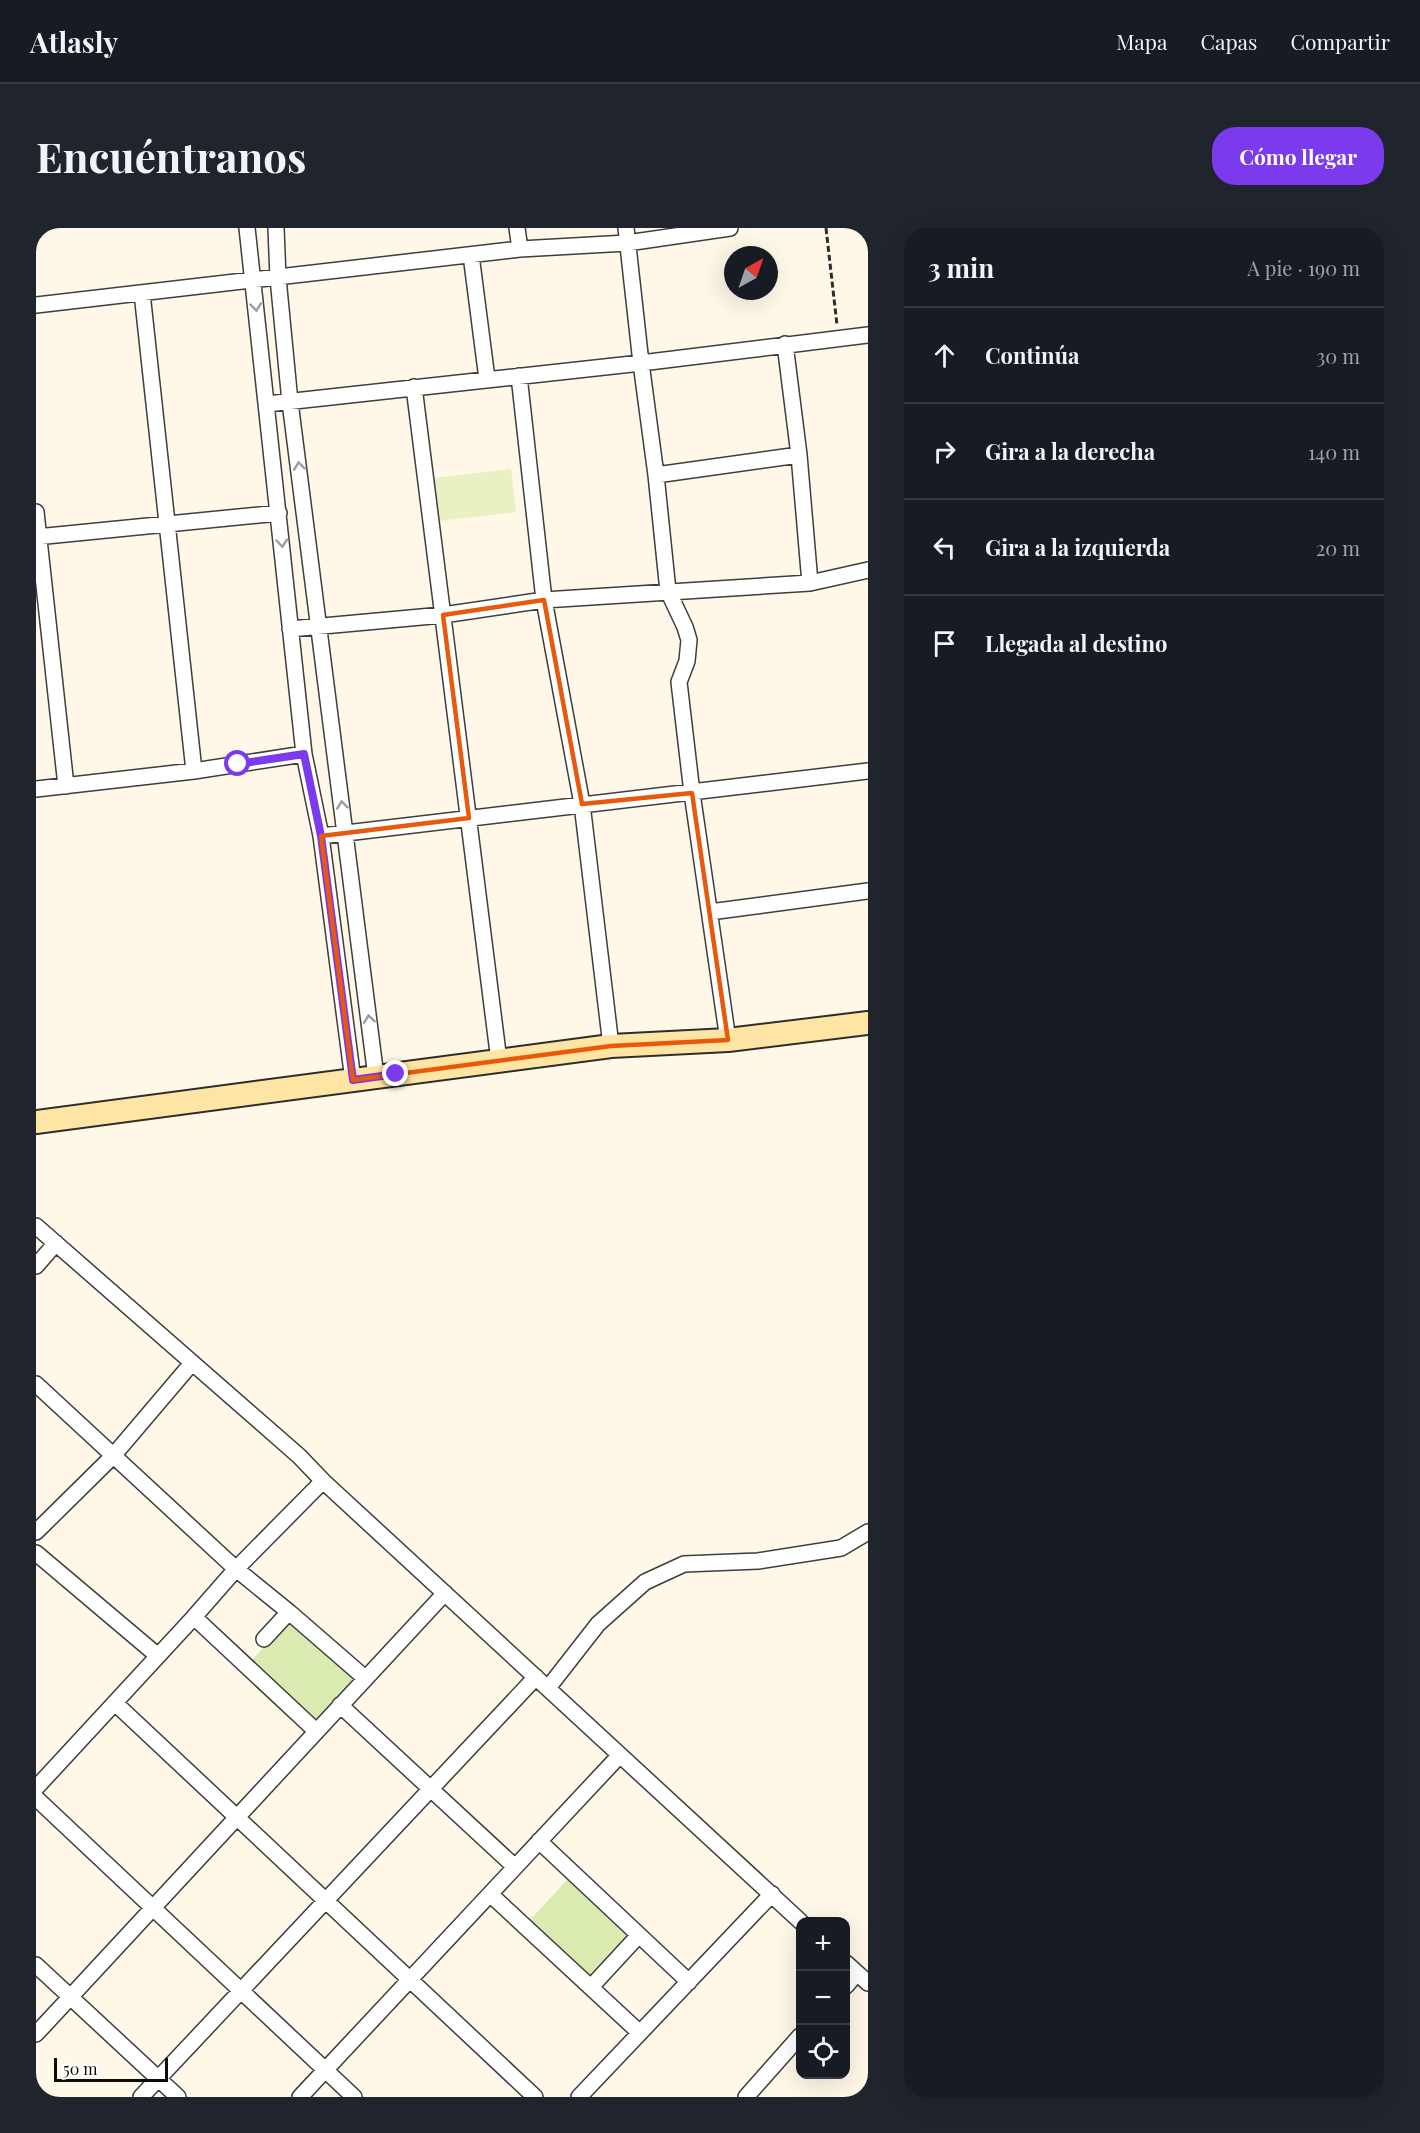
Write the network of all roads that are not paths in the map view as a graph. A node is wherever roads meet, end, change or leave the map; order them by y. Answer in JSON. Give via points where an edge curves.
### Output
{"nodes":[{"id":1,"x":247,"y":228,"type":"edge"},
{"id":2,"x":276,"y":228,"type":"edge"},
{"id":3,"x":517,"y":228,"type":"edge"},
{"id":4,"x":730,"y":228,"type":"edge"},
{"id":5,"x":627,"y":236,"type":"edge"},
{"id":6,"x":520,"y":249,"type":"junction"},
{"id":7,"x":471,"y":255,"type":"junction"},
{"id":8,"x":278,"y":279,"type":"junction"},
{"id":9,"x":254,"y":281,"type":"junction"},
{"id":10,"x":142,"y":293,"type":"junction"},
{"id":11,"x":36,"y":305,"type":"edge"},
{"id":12,"x":868,"y":335,"type":"edge"},
{"id":13,"x":785,"y":344,"type":"junction"},
{"id":14,"x":641,"y":363,"type":"junction"},
{"id":15,"x":519,"y":376,"type":"junction"},
{"id":16,"x":487,"y":379,"type":"junction"},
{"id":17,"x":414,"y":387,"type":"junction"},
{"id":18,"x":290,"y":402,"type":"junction"},
{"id":19,"x":267,"y":404,"type":"junction"},
{"id":20,"x":799,"y":455,"type":"junction"},
{"id":21,"x":656,"y":475,"type":"junction"},
{"id":22,"x":36,"y":512,"type":"edge"},
{"id":23,"x":279,"y":513,"type":"junction"},
{"id":24,"x":167,"y":523,"type":"junction"},
{"id":25,"x":38,"y":537,"type":"edge"},
{"id":26,"x":868,"y":570,"type":"edge"},
{"id":27,"x":810,"y":583,"type":"junction"},
{"id":28,"x":668,"y":591,"type":"junction"},
{"id":29,"x":544,"y":600,"type":"junction"},
{"id":30,"x":443,"y":615,"type":"junction"},
{"id":31,"x":320,"y":627,"type":"junction"},
{"id":32,"x":290,"y":629,"type":"junction"},
{"id":33,"x":304,"y":754,"type":"junction"},
{"id":34,"x":194,"y":771,"type":"junction"},
{"id":35,"x":868,"y":771,"type":"edge"},
{"id":36,"x":66,"y":786,"type":"junction"},
{"id":37,"x":36,"y":789,"type":"edge"},
{"id":38,"x":692,"y":793,"type":"junction"},
{"id":39,"x":582,"y":804,"type":"junction"},
{"id":40,"x":468,"y":818,"type":"junction"},
{"id":41,"x":345,"y":832,"type":"junction"},
{"id":42,"x":321,"y":836,"type":"junction"},
{"id":43,"x":868,"y":891,"type":"edge"},
{"id":44,"x":710,"y":912,"type":"junction"},
{"id":45,"x":868,"y":1023,"type":"edge"},
{"id":46,"x":728,"y":1040,"type":"junction"},
{"id":47,"x":611,"y":1046,"type":"junction"},
{"id":48,"x":499,"y":1061,"type":"junction"},
{"id":49,"x":376,"y":1077,"type":"junction"},
{"id":50,"x":353,"y":1080,"type":"junction"},
{"id":51,"x":36,"y":1122,"type":"edge"},
{"id":52,"x":36,"y":1226,"type":"edge"},
{"id":53,"x":56,"y":1244,"type":"junction"},
{"id":54,"x":36,"y":1266,"type":"edge"},
{"id":55,"x":192,"y":1363,"type":"junction"},
{"id":56,"x":36,"y":1384,"type":"edge"},
{"id":57,"x":114,"y":1456,"type":"junction"},
{"id":58,"x":323,"y":1480,"type":"junction"},
{"id":59,"x":36,"y":1532,"type":"edge"},
{"id":60,"x":868,"y":1532,"type":"edge"},
{"id":61,"x":36,"y":1553,"type":"edge"},
{"id":62,"x":236,"y":1569,"type":"junction"},
{"id":63,"x":445,"y":1593,"type":"junction"},
{"id":64,"x":289,"y":1612,"type":"junction"},
{"id":65,"x":194,"y":1617,"type":"junction"},
{"id":66,"x":264,"y":1639,"type":"dead end"},
{"id":67,"x":158,"y":1656,"type":"junction"},
{"id":68,"x":365,"y":1678,"type":"junction"},
{"id":69,"x":542,"y":1683,"type":"junction"},
{"id":70,"x":116,"y":1703,"type":"junction"},
{"id":71,"x":340,"y":1706,"type":"junction"},
{"id":72,"x":316,"y":1731,"type":"junction"},
{"id":73,"x":620,"y":1755,"type":"junction"},
{"id":74,"x":36,"y":1788,"type":"edge"},
{"id":75,"x":431,"y":1789,"type":"junction"},
{"id":76,"x":36,"y":1798,"type":"edge"},
{"id":77,"x":237,"y":1817,"type":"junction"},
{"id":78,"x":539,"y":1841,"type":"junction"},
{"id":79,"x":515,"y":1867,"type":"junction"},
{"id":80,"x":490,"y":1894,"type":"junction"},
{"id":81,"x":772,"y":1894,"type":"junction"},
{"id":82,"x":326,"y":1901,"type":"junction"},
{"id":83,"x":153,"y":1908,"type":"junction"},
{"id":84,"x":796,"y":1917,"type":"edge"},
{"id":85,"x":639,"y":1935,"type":"junction"},
{"id":86,"x":36,"y":1965,"type":"edge"},
{"id":87,"x":410,"y":1980,"type":"junction"},
{"id":88,"x":689,"y":1982,"type":"junction"},
{"id":89,"x":591,"y":1987,"type":"junction"},
{"id":90,"x":241,"y":1991,"type":"junction"},
{"id":91,"x":71,"y":1997,"type":"junction"},
{"id":92,"x":640,"y":2033,"type":"junction"},
{"id":93,"x":36,"y":2034,"type":"edge"},
{"id":94,"x":796,"y":2042,"type":"edge"},
{"id":95,"x":326,"y":2070,"type":"junction"},
{"id":96,"x":158,"y":2079,"type":"junction"},
{"id":97,"x":141,"y":2097,"type":"edge"},
{"id":98,"x":178,"y":2097,"type":"edge"},
{"id":99,"x":300,"y":2097,"type":"edge"},
{"id":100,"x":354,"y":2097,"type":"edge"},
{"id":101,"x":535,"y":2097,"type":"edge"},
{"id":102,"x":579,"y":2097,"type":"edge"},
{"id":103,"x":746,"y":2097,"type":"edge"}],
"edges":[{"from":1,"to":9,"type":"street"},
{"from":2,"to":8,"type":"street"},
{"from":3,"to":6,"type":"street"},
{"from":4,"to":5,"type":"street"},
{"from":5,"to":6,"type":"street"},
{"from":5,"to":14,"type":"street"},
{"from":6,"to":7,"type":"street"},
{"from":7,"to":8,"type":"street"},
{"from":7,"to":16,"type":"street"},
{"from":8,"to":9,"type":"street"},
{"from":8,"to":18,"type":"street"},
{"from":9,"to":10,"type":"street"},
{"from":9,"to":19,"type":"street","one_way":true},
{"from":10,"to":11,"type":"street"},
{"from":10,"to":24,"type":"street"},
{"from":12,"to":13,"type":"street"},
{"from":13,"to":14,"type":"street"},
{"from":13,"to":20,"type":"street"},
{"from":14,"to":15,"type":"street"},
{"from":14,"to":21,"type":"street"},
{"from":15,"to":16,"type":"street"},
{"from":15,"to":29,"type":"street"},
{"from":16,"to":17,"type":"street"},
{"from":17,"to":18,"type":"street"},
{"from":17,"to":30,"type":"street"},
{"from":18,"to":19,"type":"street"},
{"from":31,"to":18,"type":"street","one_way":true},
{"from":19,"to":23,"type":"street"},
{"from":20,"to":21,"type":"street"},
{"from":20,"to":27,"type":"street"},
{"from":21,"to":28,"type":"street"},
{"from":22,"to":25,"type":"street"},
{"from":23,"to":24,"type":"street"},
{"from":23,"to":32,"type":"street","one_way":true},
{"from":24,"to":25,"type":"street"},
{"from":24,"to":34,"type":"street"},
{"from":25,"to":36,"type":"street"},
{"from":26,"to":27,"type":"street"},
{"from":27,"to":28,"type":"street"},
{"from":28,"to":29,"type":"street"},
{"from":28,"to":38,"type":"street","via":[[689,640],[679,682]]},
{"from":29,"to":30,"type":"street"},
{"from":29,"to":39,"type":"street"},
{"from":30,"to":31,"type":"street"},
{"from":30,"to":40,"type":"street"},
{"from":31,"to":32,"type":"street"},
{"from":41,"to":31,"type":"street","one_way":true},
{"from":32,"to":33,"type":"street"},
{"from":33,"to":34,"type":"street"},
{"from":33,"to":42,"type":"street"},
{"from":34,"to":36,"type":"street"},
{"from":35,"to":38,"type":"street"},
{"from":36,"to":37,"type":"street"},
{"from":38,"to":39,"type":"street"},
{"from":38,"to":44,"type":"street"},
{"from":39,"to":40,"type":"street"},
{"from":39,"to":47,"type":"street"},
{"from":40,"to":41,"type":"street"},
{"from":40,"to":48,"type":"street"},
{"from":41,"to":42,"type":"street"},
{"from":49,"to":41,"type":"street","one_way":true},
{"from":42,"to":50,"type":"street"},
{"from":43,"to":44,"type":"street"},
{"from":44,"to":46,"type":"street"},
{"from":45,"to":46,"type":"street"},
{"from":46,"to":47,"type":"street"},
{"from":47,"to":48,"type":"street"},
{"from":48,"to":49,"type":"street"},
{"from":49,"to":50,"type":"street"},
{"from":50,"to":51,"type":"street"},
{"from":52,"to":53,"type":"street"},
{"from":53,"to":54,"type":"street"},
{"from":53,"to":55,"type":"street"},
{"from":55,"to":57,"type":"street"},
{"from":55,"to":58,"type":"street"},
{"from":56,"to":57,"type":"street"},
{"from":57,"to":59,"type":"street"},
{"from":57,"to":62,"type":"street"},
{"from":58,"to":62,"type":"street"},
{"from":58,"to":63,"type":"street"},
{"from":60,"to":69,"type":"street","via":[[841,1548],[758,1561],[684,1564],[645,1581]]},
{"from":61,"to":67,"type":"street"},
{"from":62,"to":64,"type":"street"},
{"from":62,"to":65,"type":"street"},
{"from":63,"to":68,"type":"street"},
{"from":63,"to":69,"type":"street"},
{"from":64,"to":66,"type":"street"},
{"from":64,"to":68,"type":"street"},
{"from":65,"to":67,"type":"street"},
{"from":65,"to":72,"type":"street"},
{"from":67,"to":70,"type":"street"},
{"from":68,"to":71,"type":"street"},
{"from":69,"to":73,"type":"street"},
{"from":69,"to":75,"type":"street"},
{"from":70,"to":74,"type":"street"},
{"from":70,"to":77,"type":"street"},
{"from":71,"to":72,"type":"street"},
{"from":71,"to":75,"type":"street"},
{"from":72,"to":77,"type":"street"},
{"from":73,"to":78,"type":"street"},
{"from":73,"to":81,"type":"street"},
{"from":75,"to":79,"type":"street"},
{"from":75,"to":82,"type":"street"},
{"from":76,"to":83,"type":"street"},
{"from":77,"to":82,"type":"street"},
{"from":77,"to":83,"type":"street"},
{"from":78,"to":79,"type":"street"},
{"from":78,"to":85,"type":"street"},
{"from":79,"to":80,"type":"street"},
{"from":80,"to":87,"type":"street"},
{"from":80,"to":89,"type":"street"},
{"from":81,"to":84,"type":"street"},
{"from":81,"to":88,"type":"street"},
{"from":82,"to":87,"type":"street"},
{"from":82,"to":90,"type":"street"},
{"from":83,"to":90,"type":"street"},
{"from":83,"to":91,"type":"street"},
{"from":85,"to":88,"type":"street"},
{"from":85,"to":89,"type":"street"},
{"from":86,"to":91,"type":"street"},
{"from":87,"to":95,"type":"street"},
{"from":87,"to":101,"type":"street"},
{"from":88,"to":92,"type":"street"},
{"from":89,"to":92,"type":"street"},
{"from":90,"to":95,"type":"street"},
{"from":90,"to":96,"type":"street"},
{"from":91,"to":93,"type":"street"},
{"from":91,"to":96,"type":"street"},
{"from":92,"to":102,"type":"street"},
{"from":94,"to":103,"type":"street"},
{"from":95,"to":99,"type":"street"},
{"from":95,"to":100,"type":"street"},
{"from":96,"to":97,"type":"street"},
{"from":96,"to":98,"type":"street"}]}
